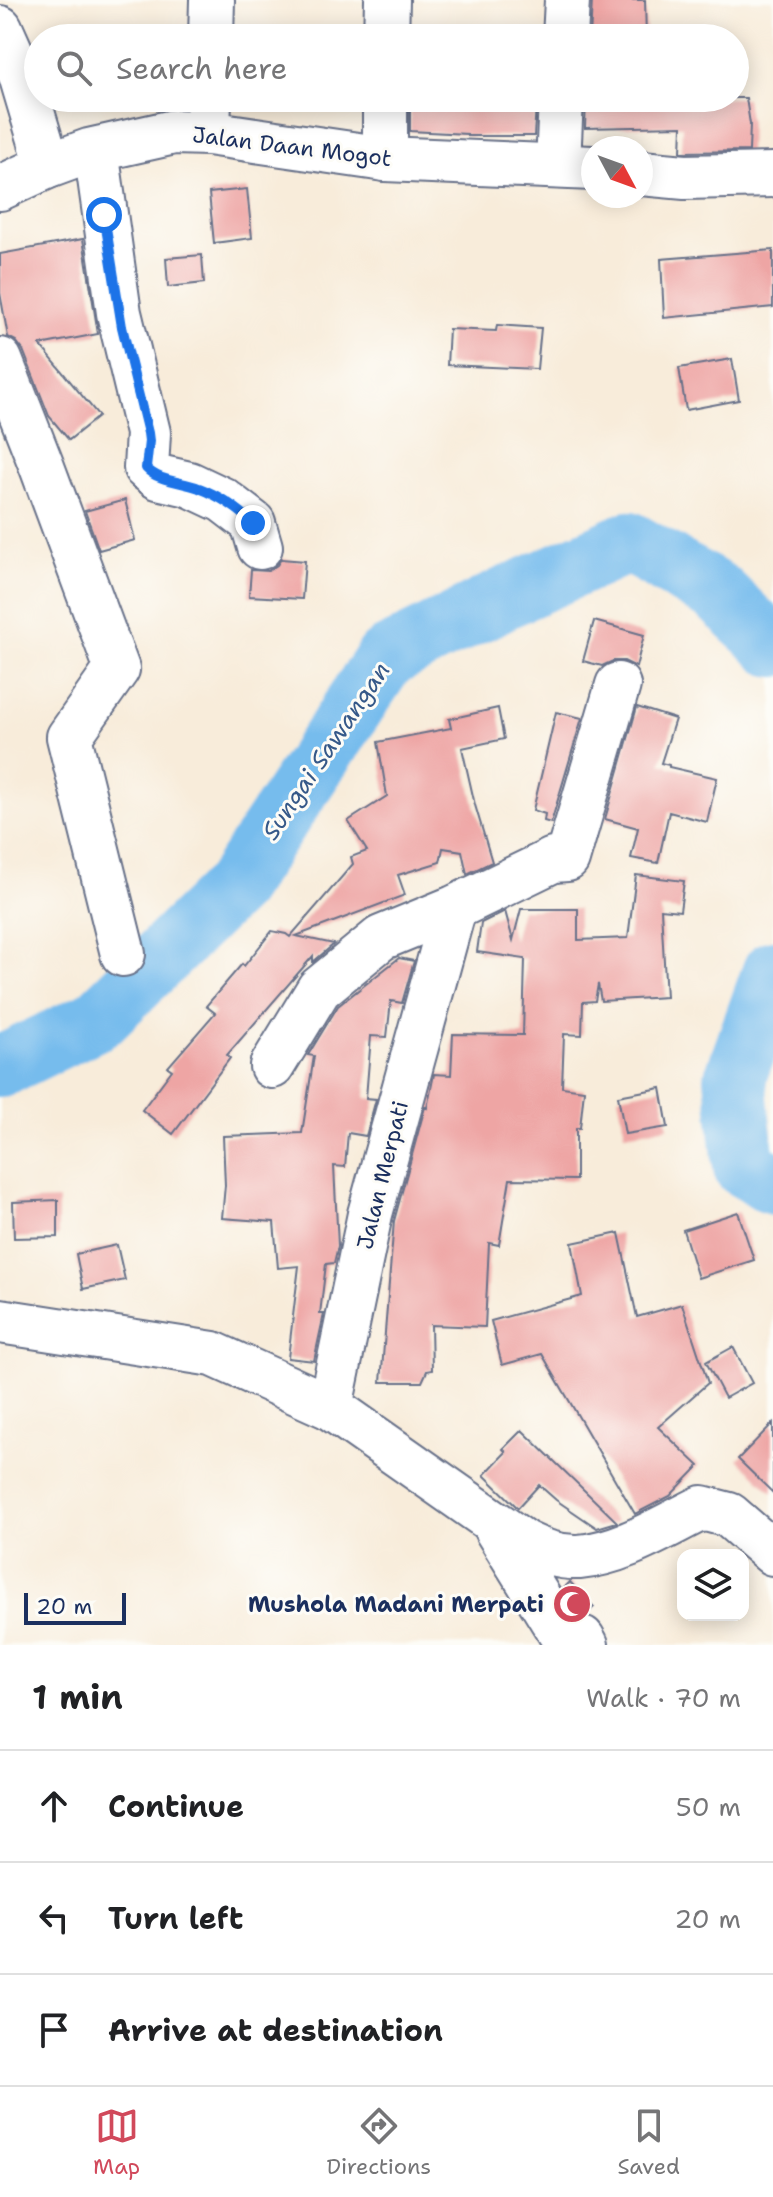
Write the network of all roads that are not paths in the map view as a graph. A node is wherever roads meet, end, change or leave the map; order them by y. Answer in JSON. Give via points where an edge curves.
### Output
{"nodes":[{"id":1,"x":212,"y":0,"type":"edge"},
{"id":2,"x":387,"y":0,"type":"edge"},
{"id":3,"x":567,"y":0,"type":"edge"},
{"id":4,"x":211,"y":24,"type":"edge"},
{"id":5,"x":386,"y":24,"type":"edge"},
{"id":6,"x":566,"y":24,"type":"edge"},
{"id":7,"x":0,"y":28,"type":"edge"},
{"id":8,"x":24,"y":85,"type":"edge"},
{"id":9,"x":32,"y":112,"type":"edge"},
{"id":10,"x":385,"y":112,"type":"edge"},
{"id":11,"x":564,"y":112,"type":"edge"},
{"id":12,"x":209,"y":115,"type":"edge"},
{"id":13,"x":96,"y":150,"type":"junction"},
{"id":14,"x":385,"y":159,"type":"junction"},
{"id":15,"x":48,"y":166,"type":"junction"},
{"id":16,"x":575,"y":167,"type":"edge"},
{"id":17,"x":653,"y":174,"type":"edge"},
{"id":18,"x":773,"y":175,"type":"edge"},
{"id":19,"x":0,"y":188,"type":"edge"},
{"id":20,"x":0,"y":360,"type":"edge"},
{"id":21,"x":260,"y":547,"type":"dead end"},
{"id":22,"x":618,"y":685,"type":"dead end"},
{"id":23,"x":454,"y":908,"type":"junction"},
{"id":24,"x":123,"y":954,"type":"dead end"},
{"id":25,"x":272,"y":1066,"type":"dead end"},
{"id":26,"x":0,"y":1321,"type":"edge"},
{"id":27,"x":330,"y":1407,"type":"junction"},
{"id":28,"x":490,"y":1520,"type":"junction"},
{"id":29,"x":773,"y":1553,"type":"edge"},
{"id":30,"x":586,"y":1645,"type":"edge"}],
"edges":[{"from":1,"to":4,"type":"street"},
{"from":2,"to":5,"type":"street"},
{"from":3,"to":6,"type":"street"},
{"from":7,"to":8,"type":"street"},
{"from":9,"to":15,"type":"street"},
{"from":10,"to":14,"type":"street"},
{"from":11,"to":16,"type":"street"},
{"from":12,"to":13,"type":"street","name":"Jalan Daan Mogot","via":[[174,132]]},
{"from":12,"to":14,"type":"street","name":"Jalan Daan Mogot"},
{"from":13,"to":15,"type":"street","name":"Jalan Daan Mogot"},
{"from":13,"to":21,"type":"street","via":[[119,313],[148,433],[146,468],[223,500],[253,523]]},
{"from":14,"to":16,"type":"street","name":"Jalan Daan Mogot"},
{"from":15,"to":19,"type":"street","name":"Jalan Daan Mogot"},
{"from":17,"to":18,"type":"street"},
{"from":20,"to":24,"type":"street","via":[[117,669],[69,737]]},
{"from":22,"to":23,"type":"street","via":[[567,859],[553,860]]},
{"from":23,"to":25,"type":"street","via":[[381,938],[319,989]]},
{"from":23,"to":27,"type":"street","name":"Jalan Merpati","via":[[370,1214]]},
{"from":26,"to":27,"type":"street","via":[[213,1354]]},
{"from":27,"to":28,"type":"street"},
{"from":28,"to":29,"type":"street","via":[[534,1548],[577,1557],[623,1547],[702,1508],[729,1515]]},
{"from":28,"to":30,"type":"street","via":[[564,1639],[582,1638]]}]}
